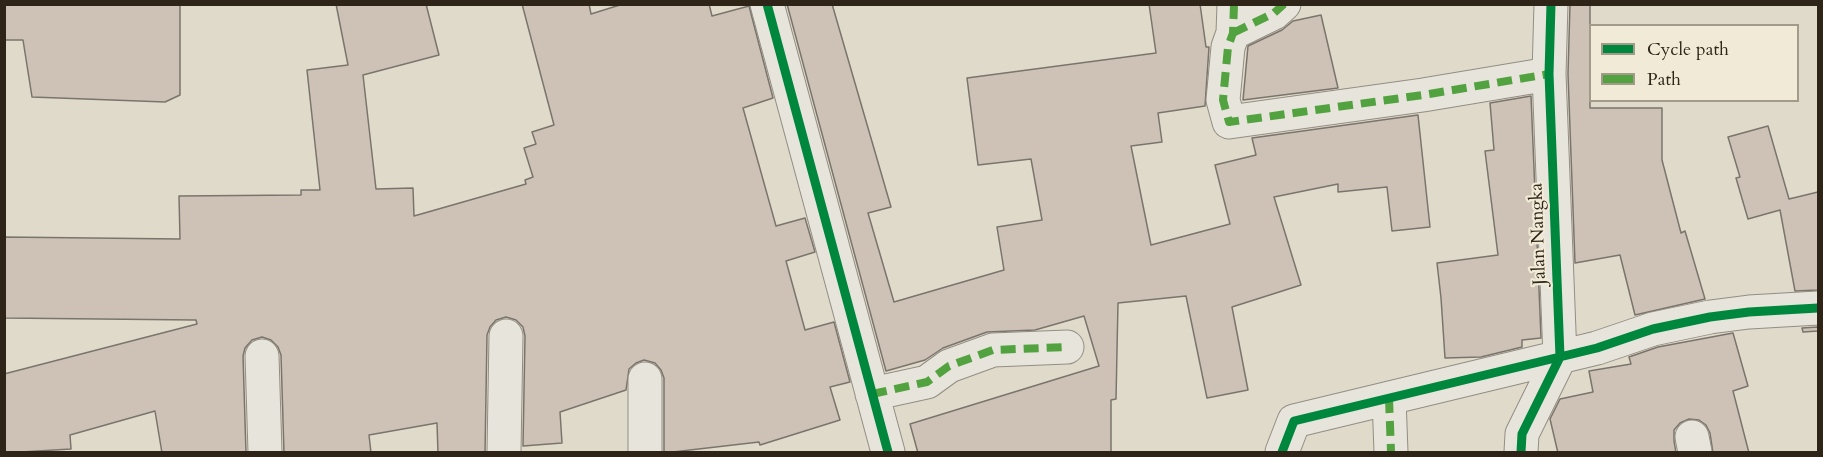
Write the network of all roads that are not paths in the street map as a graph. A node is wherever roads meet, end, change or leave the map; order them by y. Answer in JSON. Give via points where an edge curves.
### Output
{"nodes":[{"id":1,"x":767,"y":4,"type":"edge"},
{"id":2,"x":1284,"y":4,"type":"edge"},
{"id":3,"x":1551,"y":4,"type":"edge"},
{"id":4,"x":1234,"y":19,"type":"edge"},
{"id":5,"x":1549,"y":74,"type":"junction"},
{"id":6,"x":1818,"y":308,"type":"edge"},
{"id":7,"x":506,"y":336,"type":"dead end"},
{"id":8,"x":1067,"y":347,"type":"dead end"},
{"id":9,"x":262,"y":356,"type":"dead end"},
{"id":10,"x":1560,"y":357,"type":"junction"},
{"id":11,"x":645,"y":379,"type":"dead end"},
{"id":12,"x":872,"y":394,"type":"junction"},
{"id":13,"x":1389,"y":398,"type":"junction"},
{"id":14,"x":266,"y":453,"type":"edge"},
{"id":15,"x":504,"y":453,"type":"edge"},
{"id":16,"x":645,"y":453,"type":"edge"},
{"id":17,"x":888,"y":453,"type":"edge"},
{"id":18,"x":1282,"y":453,"type":"edge"},
{"id":19,"x":1390,"y":453,"type":"edge"},
{"id":20,"x":1521,"y":453,"type":"edge"}],
"edges":[{"from":1,"to":12,"type":"street"},
{"from":2,"to":4,"type":"street","via":[[1274,13]]},
{"from":3,"to":5,"type":"street","name":"Jalan Nangka"},
{"from":4,"to":5,"type":"street","via":[[1223,100],[1229,122]]},
{"from":5,"to":10,"type":"street","name":"Jalan Nangka"},
{"from":6,"to":10,"type":"street","via":[[1710,317],[1653,329]]},
{"from":7,"to":15,"type":"street"},
{"from":8,"to":12,"type":"street","via":[[993,350],[949,366],[927,382]]},
{"from":9,"to":14,"type":"street"},
{"from":10,"to":13,"type":"street"},
{"from":10,"to":20,"type":"street","name":"Jalan Nangka","via":[[1522,434]]},
{"from":11,"to":16,"type":"street"},
{"from":12,"to":17,"type":"street"},
{"from":13,"to":18,"type":"street","via":[[1294,421]]},
{"from":13,"to":19,"type":"street"}]}
